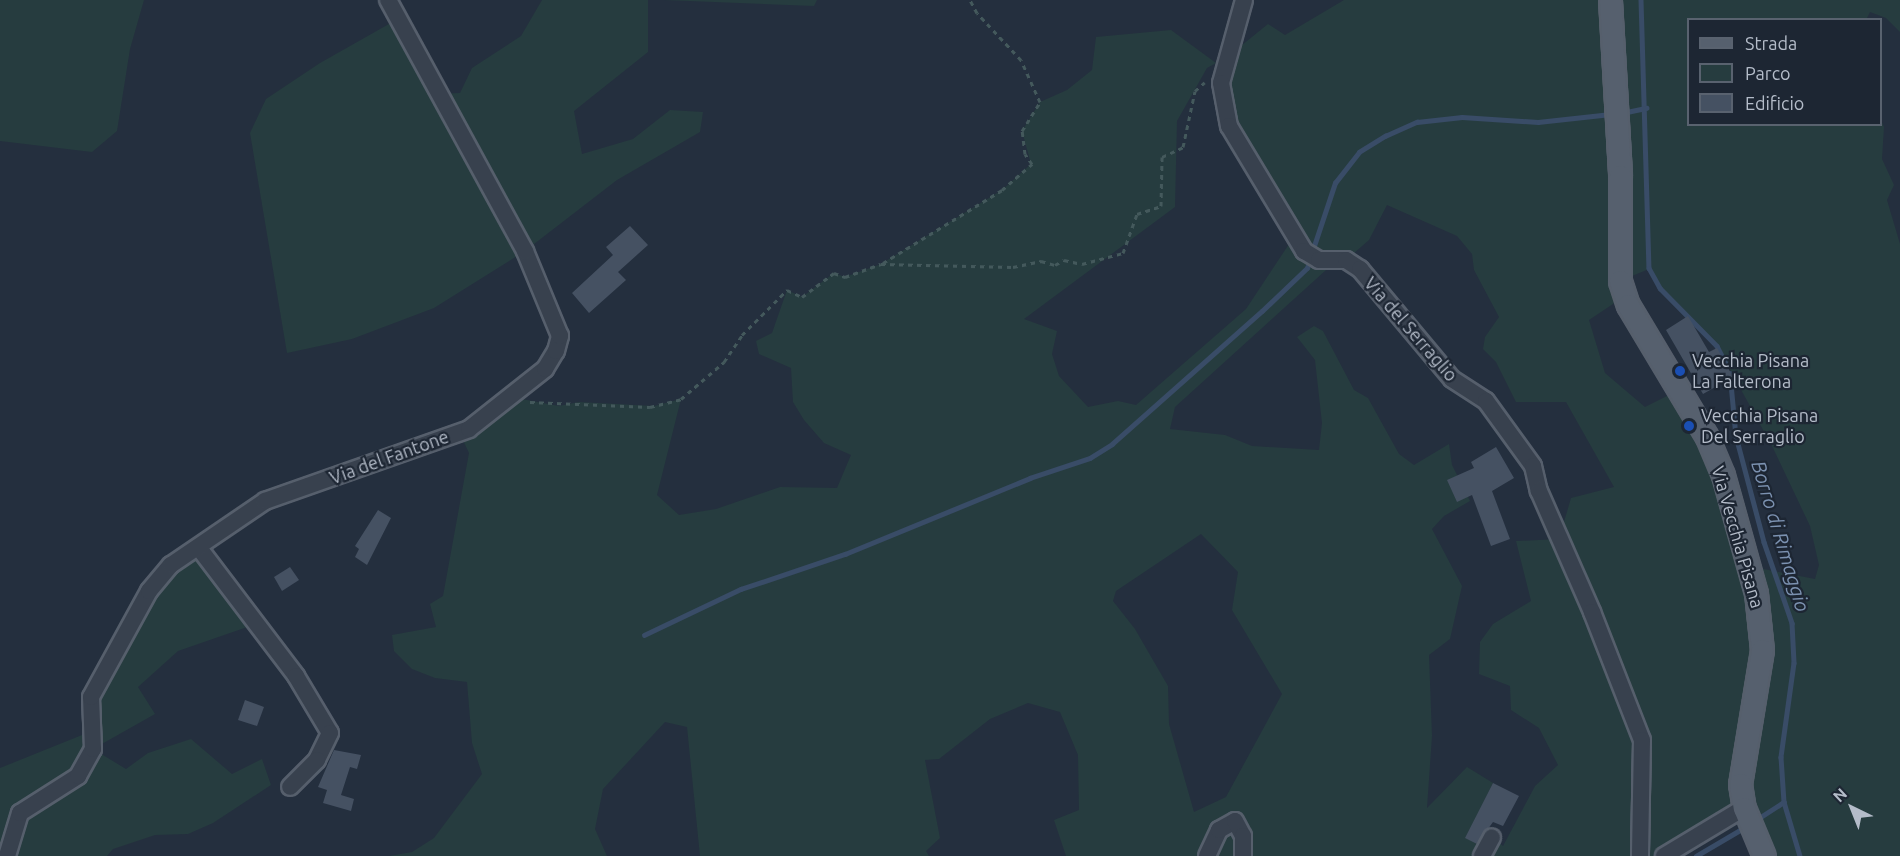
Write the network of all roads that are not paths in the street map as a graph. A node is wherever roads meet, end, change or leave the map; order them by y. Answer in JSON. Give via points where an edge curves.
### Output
{"nodes":[{"id":1,"x":388,"y":0,"type":"edge"},
{"id":2,"x":1244,"y":0,"type":"edge"},
{"id":3,"x":1610,"y":0,"type":"edge"},
{"id":4,"x":199,"y":548,"type":"junction"},
{"id":5,"x":290,"y":787,"type":"dead end"},
{"id":6,"x":1744,"y":808,"type":"junction"},
{"id":7,"x":1492,"y":837,"type":"dead end"},
{"id":8,"x":7,"y":856,"type":"edge"},
{"id":9,"x":1207,"y":856,"type":"edge"},
{"id":10,"x":1243,"y":856,"type":"edge"},
{"id":11,"x":1482,"y":856,"type":"edge"},
{"id":12,"x":1640,"y":856,"type":"edge"},
{"id":13,"x":1664,"y":856,"type":"edge"},
{"id":14,"x":1764,"y":856,"type":"edge"}],
"edges":[{"from":1,"to":4,"type":"street","name":"Via del Fantone","via":[[525,251],[560,336],[545,369],[469,429],[265,501]]},
{"from":2,"to":12,"type":"street","name":"Via del Serraglio","via":[[1221,83],[1229,126],[1304,251],[1319,260],[1346,260],[1360,269],[1452,380],[1486,401],[1533,466],[1539,491],[1642,740]]},
{"from":3,"to":6,"type":"main road","name":"Via Vecchia Pisana","via":[[1620,176],[1620,281],[1628,305],[1707,437],[1723,475],[1762,621],[1762,650],[1743,758]]},
{"from":4,"to":5,"type":"street","via":[[296,676],[330,733],[317,760]]},
{"from":4,"to":8,"type":"street","name":"Via del Fantone","via":[[171,565],[149,591],[91,697],[93,749],[78,776],[20,813]]},
{"from":6,"to":13,"type":"street"},
{"from":6,"to":14,"type":"main road","name":"Via Vecchia Pisana"},
{"from":7,"to":11,"type":"street"},
{"from":9,"to":10,"type":"street","via":[[1219,830],[1235,821],[1243,836]]}]}
